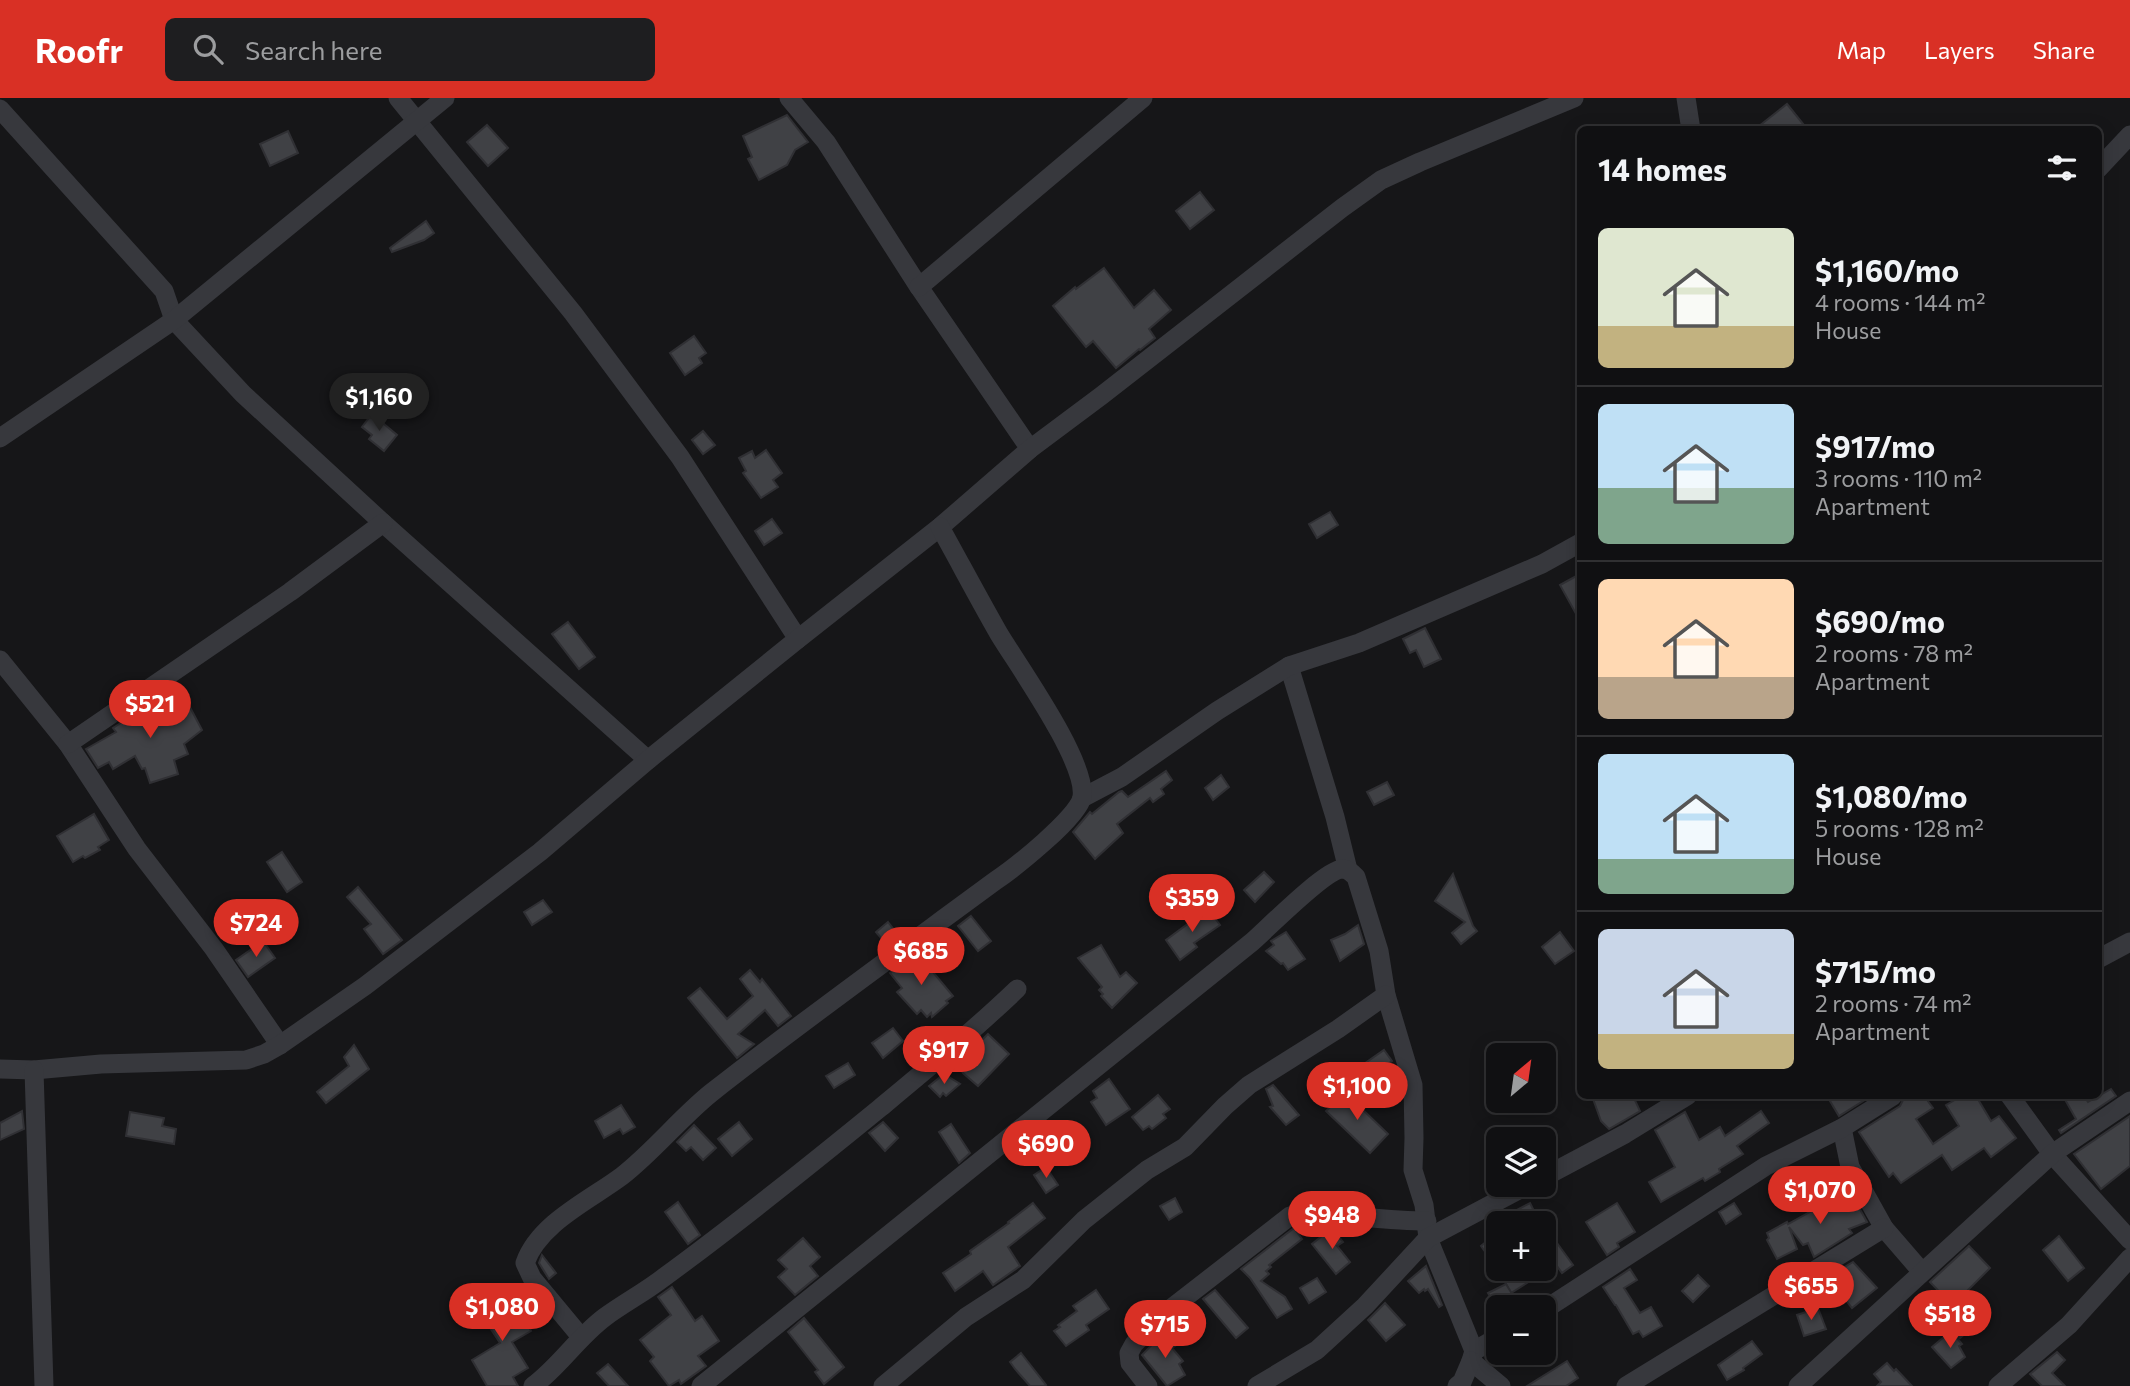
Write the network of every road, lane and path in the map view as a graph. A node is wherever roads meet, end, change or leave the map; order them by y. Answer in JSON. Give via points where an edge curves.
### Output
{"nodes":[{"id":1,"x":398,"y":98,"type":"edge"},
{"id":2,"x":445,"y":98,"type":"edge"},
{"id":3,"x":789,"y":98,"type":"edge"},
{"id":4,"x":1143,"y":98,"type":"edge"},
{"id":5,"x":1574,"y":98,"type":"edge"},
{"id":6,"x":1686,"y":98,"type":"edge"},
{"id":7,"x":0,"y":109,"type":"edge"},
{"id":8,"x":416,"y":121,"type":"junction"},
{"id":9,"x":1690,"y":126,"type":"edge"},
{"id":10,"x":2130,"y":135,"type":"edge"},
{"id":11,"x":2102,"y":165,"type":"edge"},
{"id":12,"x":919,"y":287,"type":"junction"},
{"id":13,"x":174,"y":320,"type":"junction"},
{"id":14,"x":0,"y":438,"type":"edge"},
{"id":15,"x":1030,"y":449,"type":"junction"},
{"id":16,"x":383,"y":523,"type":"junction"},
{"id":17,"x":940,"y":527,"type":"junction"},
{"id":18,"x":1577,"y":545,"type":"edge"},
{"id":19,"x":798,"y":639,"type":"junction"},
{"id":20,"x":0,"y":660,"type":"edge"},
{"id":21,"x":1289,"y":666,"type":"junction"},
{"id":22,"x":68,"y":744,"type":"junction"},
{"id":23,"x":648,"y":760,"type":"junction"},
{"id":24,"x":1082,"y":798,"type":"junction"},
{"id":25,"x":1348,"y":870,"type":"junction"},
{"id":26,"x":2130,"y":942,"type":"edge"},
{"id":27,"x":2102,"y":957,"type":"edge"},
{"id":28,"x":1017,"y":989,"type":"dead end"},
{"id":29,"x":1386,"y":995,"type":"junction"},
{"id":30,"x":280,"y":1045,"type":"junction"},
{"id":31,"x":0,"y":1069,"type":"edge"},
{"id":32,"x":34,"y":1070,"type":"junction"},
{"id":33,"x":1682,"y":1099,"type":"edge"},
{"id":34,"x":1885,"y":1099,"type":"edge"},
{"id":35,"x":2012,"y":1099,"type":"edge"},
{"id":36,"x":2130,"y":1101,"type":"edge"},
{"id":37,"x":1842,"y":1128,"type":"junction"},
{"id":38,"x":2052,"y":1154,"type":"junction"},
{"id":39,"x":1556,"y":1170,"type":"edge"},
{"id":40,"x":1501,"y":1197,"type":"edge"},
{"id":41,"x":1884,"y":1227,"type":"junction"},
{"id":42,"x":1427,"y":1230,"type":"junction"},
{"id":43,"x":2130,"y":1240,"type":"edge"},
{"id":44,"x":2130,"y":1258,"type":"edge"},
{"id":45,"x":1922,"y":1272,"type":"junction"},
{"id":46,"x":1556,"y":1302,"type":"edge"},
{"id":47,"x":581,"y":1337,"type":"junction"},
{"id":48,"x":1486,"y":1346,"type":"edge"},
{"id":49,"x":1472,"y":1356,"type":"junction"},
{"id":50,"x":1263,"y":1384,"type":"edge"},
{"id":51,"x":44,"y":1386,"type":"edge"},
{"id":52,"x":533,"y":1386,"type":"edge"},
{"id":53,"x":701,"y":1386,"type":"edge"},
{"id":54,"x":884,"y":1386,"type":"edge"},
{"id":55,"x":1148,"y":1386,"type":"edge"},
{"id":56,"x":1457,"y":1386,"type":"edge"},
{"id":57,"x":1486,"y":1386,"type":"edge"},
{"id":58,"x":1501,"y":1386,"type":"edge"},
{"id":59,"x":1626,"y":1386,"type":"edge"},
{"id":60,"x":1798,"y":1386,"type":"edge"},
{"id":61,"x":1998,"y":1386,"type":"edge"}],
"edges":[{"from":1,"to":8,"type":"street"},
{"from":2,"to":8,"type":"street"},
{"from":3,"to":12,"type":"street","via":[[826,142]]},
{"from":4,"to":12,"type":"street"},
{"from":5,"to":15,"type":"street","via":[[1381,180]]},
{"from":6,"to":9,"type":"street"},
{"from":7,"to":13,"type":"street","via":[[164,291]]},
{"from":8,"to":13,"type":"street"},
{"from":8,"to":19,"type":"street","via":[[573,313],[680,457]]},
{"from":10,"to":11,"type":"street"},
{"from":12,"to":15,"type":"street"},
{"from":13,"to":14,"type":"street"},
{"from":13,"to":16,"type":"street","via":[[243,394]]},
{"from":15,"to":17,"type":"street"},
{"from":16,"to":22,"type":"street","via":[[290,593]]},
{"from":16,"to":23,"type":"street"},
{"from":17,"to":19,"type":"street"},
{"from":17,"to":24,"type":"street","via":[[1065,742],[1079,773]]},
{"from":18,"to":21,"type":"street","via":[[1359,643]]},
{"from":19,"to":23,"type":"street"},
{"from":20,"to":22,"type":"street"},
{"from":21,"to":24,"type":"street","via":[[1122,777]]},
{"from":21,"to":25,"type":"street"},
{"from":22,"to":30,"type":"street","via":[[137,849]]},
{"from":23,"to":30,"type":"street","via":[[540,852]]},
{"from":24,"to":47,"type":"street","via":[[1071,816],[1016,866],[709,1095],[624,1174],[543,1235],[525,1263]]},
{"from":25,"to":29,"type":"street","via":[[1356,877],[1379,951]]},
{"from":25,"to":53,"type":"street","via":[[1323,878],[1252,942]]},
{"from":26,"to":27,"type":"street"},
{"from":28,"to":47,"type":"street","via":[[826,1152]]},
{"from":29,"to":42,"type":"street","via":[[1413,1085],[1413,1170]]},
{"from":29,"to":54,"type":"street","via":[[1249,1085],[1185,1147],[1147,1170],[1084,1220],[1023,1280],[967,1317]]},
{"from":30,"to":32,"type":"street","via":[[246,1060]]},
{"from":31,"to":32,"type":"street"},
{"from":32,"to":51,"type":"street"},
{"from":33,"to":39,"type":"street"},
{"from":34,"to":37,"type":"street"},
{"from":35,"to":38,"type":"street"},
{"from":36,"to":38,"type":"street"},
{"from":37,"to":41,"type":"street","via":[[1850,1167]]},
{"from":37,"to":46,"type":"street","via":[[1766,1166]]},
{"from":38,"to":43,"type":"street"},
{"from":38,"to":45,"type":"street"},
{"from":40,"to":42,"type":"street"},
{"from":41,"to":45,"type":"street"},
{"from":41,"to":59,"type":"street"},
{"from":42,"to":49,"type":"street"},
{"from":42,"to":50,"type":"street","via":[[1365,1306],[1317,1350]]},
{"from":42,"to":55,"type":"street","via":[[1324,1210],[1290,1216],[1169,1310],[1134,1344],[1130,1363]]},
{"from":44,"to":61,"type":"street","via":[[2069,1325]]},
{"from":45,"to":60,"type":"street"},
{"from":47,"to":52,"type":"street","via":[[552,1372]]},
{"from":48,"to":49,"type":"street"},
{"from":49,"to":56,"type":"street"},
{"from":49,"to":57,"type":"street"},
{"from":49,"to":58,"type":"street"}]}
